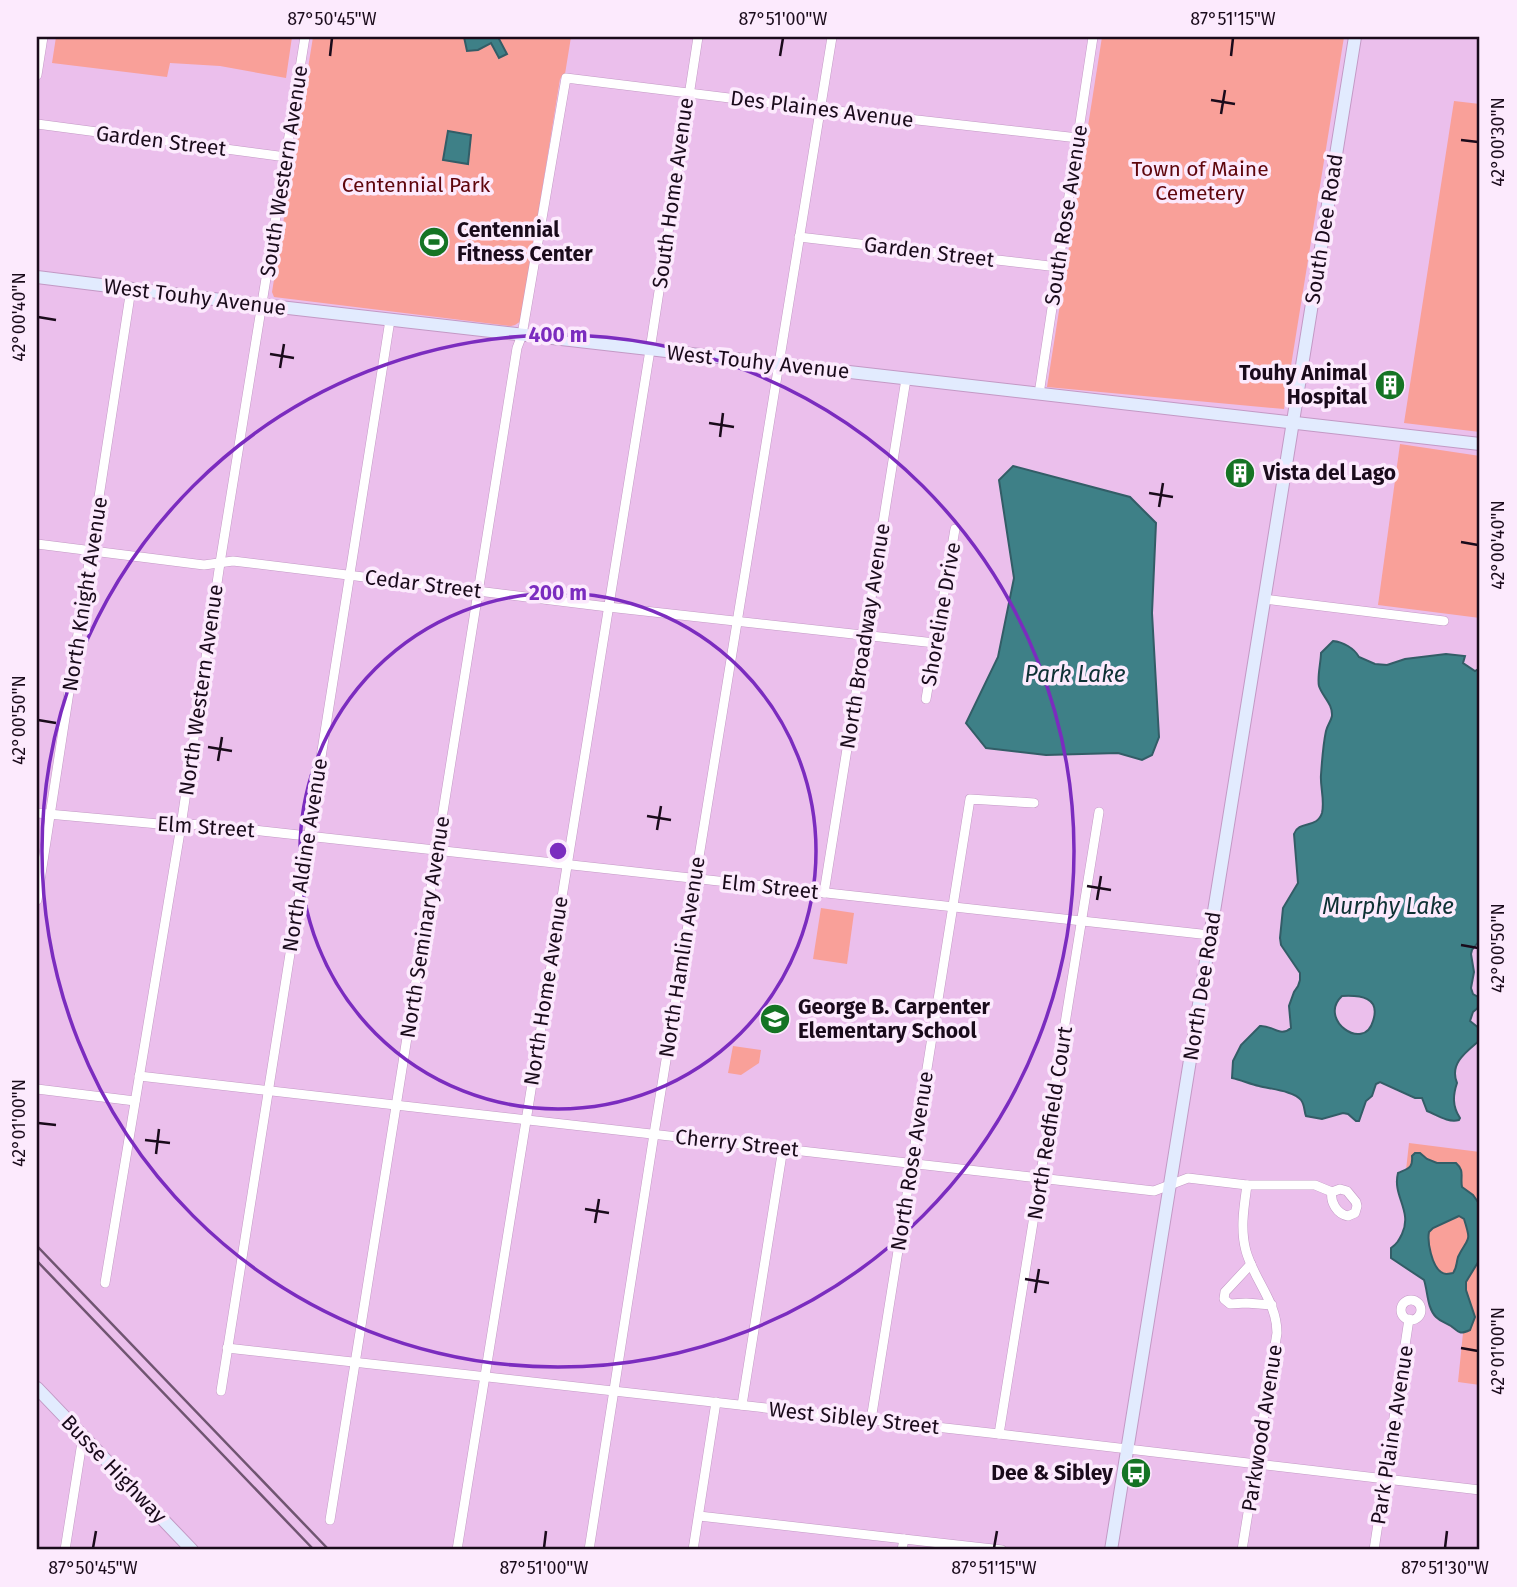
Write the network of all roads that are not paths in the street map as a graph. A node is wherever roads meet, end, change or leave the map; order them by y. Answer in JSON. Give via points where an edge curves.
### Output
{"nodes":[{"id":1,"x":43,"y":37,"type":"edge"},
{"id":2,"x":305,"y":37,"type":"edge"},
{"id":3,"x":698,"y":37,"type":"edge"},
{"id":4,"x":832,"y":37,"type":"edge"},
{"id":5,"x":1093,"y":37,"type":"edge"},
{"id":6,"x":1355,"y":37,"type":"edge"},
{"id":7,"x":37,"y":75,"type":"edge"},
{"id":8,"x":566,"y":78,"type":"joint"},
{"id":9,"x":688,"y":93,"type":"junction"},
{"id":10,"x":819,"y":109,"type":"junction"},
{"id":11,"x":37,"y":124,"type":"edge"},
{"id":12,"x":1078,"y":138,"type":"junction"},
{"id":13,"x":286,"y":157,"type":"junction"},
{"id":14,"x":799,"y":237,"type":"junction"},
{"id":15,"x":1058,"y":267,"type":"junction"},
{"id":16,"x":37,"y":277,"type":"edge"},
{"id":17,"x":131,"y":289,"type":"junction"},
{"id":18,"x":262,"y":306,"type":"junction"},
{"id":19,"x":390,"y":320,"type":"junction"},
{"id":20,"x":522,"y":335,"type":"junction"},
{"id":21,"x":650,"y":350,"type":"junction"},
{"id":22,"x":778,"y":364,"type":"junction"},
{"id":23,"x":906,"y":379,"type":"junction"},
{"id":24,"x":1039,"y":394,"type":"junction"},
{"id":25,"x":1292,"y":422,"type":"junction"},
{"id":26,"x":1480,"y":444,"type":"edge"},
{"id":27,"x":955,"y":528,"type":"dead end"},
{"id":28,"x":37,"y":544,"type":"edge"},
{"id":29,"x":92,"y":551,"type":"junction"},
{"id":30,"x":219,"y":563,"type":"junction"},
{"id":31,"x":349,"y":575,"type":"junction"},
{"id":32,"x":478,"y":591,"type":"junction"},
{"id":33,"x":1264,"y":599,"type":"junction"},
{"id":34,"x":608,"y":607,"type":"junction"},
{"id":35,"x":736,"y":621,"type":"junction"},
{"id":36,"x":1444,"y":621,"type":"dead end"},
{"id":37,"x":865,"y":636,"type":"junction"},
{"id":38,"x":935,"y":643,"type":"junction"},
{"id":39,"x":926,"y":699,"type":"dead end"},
{"id":40,"x":1034,"y":803,"type":"dead end"},
{"id":41,"x":1099,"y":812,"type":"dead end"},
{"id":42,"x":37,"y":813,"type":"edge"},
{"id":43,"x":50,"y":814,"type":"junction"},
{"id":44,"x":181,"y":826,"type":"junction"},
{"id":45,"x":308,"y":836,"type":"junction"},
{"id":46,"x":437,"y":850,"type":"junction"},
{"id":47,"x":567,"y":865,"type":"junction"},
{"id":48,"x":695,"y":879,"type":"junction"},
{"id":49,"x":824,"y":893,"type":"junction"},
{"id":50,"x":37,"y":900,"type":"edge"},
{"id":51,"x":953,"y":907,"type":"junction"},
{"id":52,"x":1082,"y":921,"type":"junction"},
{"id":53,"x":1210,"y":935,"type":"junction"},
{"id":54,"x":139,"y":1076,"type":"junction"},
{"id":55,"x":37,"y":1089,"type":"edge"},
{"id":56,"x":268,"y":1091,"type":"junction"},
{"id":57,"x":135,"y":1101,"type":"junction"},
{"id":58,"x":397,"y":1105,"type":"junction"},
{"id":59,"x":526,"y":1120,"type":"junction"},
{"id":60,"x":654,"y":1134,"type":"junction"},
{"id":61,"x":783,"y":1148,"type":"junction"},
{"id":62,"x":911,"y":1164,"type":"junction"},
{"id":63,"x":1041,"y":1178,"type":"junction"},
{"id":64,"x":1171,"y":1185,"type":"junction"},
{"id":65,"x":1247,"y":1185,"type":"junction"},
{"id":66,"x":1332,"y":1192,"type":"dead end"},
{"id":67,"x":1251,"y":1264,"type":"junction"},
{"id":68,"x":105,"y":1283,"type":"dead end"},
{"id":69,"x":1272,"y":1305,"type":"junction"},
{"id":70,"x":1409,"y":1319,"type":"dead end"},
{"id":71,"x":227,"y":1348,"type":"junction"},
{"id":72,"x":356,"y":1362,"type":"junction"},
{"id":73,"x":485,"y":1376,"type":"junction"},
{"id":74,"x":37,"y":1388,"type":"edge"},
{"id":75,"x":221,"y":1391,"type":"dead end"},
{"id":76,"x":613,"y":1391,"type":"junction"},
{"id":77,"x":716,"y":1402,"type":"junction"},
{"id":78,"x":742,"y":1405,"type":"junction"},
{"id":79,"x":871,"y":1420,"type":"junction"},
{"id":80,"x":999,"y":1434,"type":"junction"},
{"id":81,"x":82,"y":1436,"type":"junction"},
{"id":82,"x":1128,"y":1449,"type":"junction"},
{"id":83,"x":1256,"y":1464,"type":"junction"},
{"id":84,"x":1385,"y":1479,"type":"junction"},
{"id":85,"x":1480,"y":1490,"type":"edge"},
{"id":86,"x":699,"y":1516,"type":"junction"},
{"id":87,"x":330,"y":1520,"type":"dead end"},
{"id":88,"x":904,"y":1539,"type":"junction"},
{"id":89,"x":65,"y":1550,"type":"edge"},
{"id":90,"x":192,"y":1550,"type":"edge"},
{"id":91,"x":457,"y":1550,"type":"edge"},
{"id":92,"x":589,"y":1550,"type":"edge"},
{"id":93,"x":693,"y":1550,"type":"edge"},
{"id":94,"x":902,"y":1550,"type":"edge"},
{"id":95,"x":1002,"y":1550,"type":"edge"},
{"id":96,"x":1111,"y":1550,"type":"edge"},
{"id":97,"x":1242,"y":1550,"type":"edge"},
{"id":98,"x":1374,"y":1550,"type":"edge"}],
"edges":[{"from":1,"to":7,"type":"street"},
{"from":2,"to":13,"type":"street","name":"South Western Avenue"},
{"from":3,"to":9,"type":"street","name":"South Home Avenue"},
{"from":4,"to":10,"type":"street","name":"North Hamlin Avenue"},
{"from":5,"to":12,"type":"street","name":"South Rose Avenue"},
{"from":6,"to":25,"type":"main road","name":"South Dee Road"},
{"from":8,"to":9,"type":"street","name":"Des Plaines Avenue"},
{"from":8,"to":20,"type":"street","name":"North Seminary Avenue"},
{"from":9,"to":10,"type":"street","name":"Des Plaines Avenue"},
{"from":9,"to":21,"type":"street","name":"South Home Avenue"},
{"from":10,"to":12,"type":"street","name":"Des Plaines Avenue"},
{"from":10,"to":14,"type":"street","name":"North Hamlin Avenue"},
{"from":11,"to":13,"type":"street","name":"Garden Street"},
{"from":12,"to":15,"type":"street","name":"South Rose Avenue"},
{"from":13,"to":18,"type":"street","name":"South Western Avenue"},
{"from":14,"to":15,"type":"street","name":"Garden Street"},
{"from":14,"to":22,"type":"street","name":"North Hamlin Avenue"},
{"from":15,"to":24,"type":"street","name":"South Rose Avenue"},
{"from":16,"to":17,"type":"main road","name":"West Touhy Avenue"},
{"from":17,"to":18,"type":"main road","name":"West Touhy Avenue"},
{"from":17,"to":29,"type":"street","name":"North Knight Avenue"},
{"from":18,"to":19,"type":"main road","name":"West Touhy Avenue"},
{"from":18,"to":30,"type":"street","name":"North Western Avenue"},
{"from":19,"to":20,"type":"main road","name":"West Touhy Avenue"},
{"from":19,"to":31,"type":"street","name":"North Aldine Avenue"},
{"from":20,"to":21,"type":"main road","name":"West Touhy Avenue"},
{"from":20,"to":32,"type":"street","name":"North Seminary Avenue"},
{"from":21,"to":22,"type":"main road","name":"West Touhy Avenue"},
{"from":21,"to":34,"type":"street","name":"North Home Avenue"},
{"from":22,"to":23,"type":"main road","name":"West Touhy Avenue"},
{"from":22,"to":35,"type":"street","name":"North Hamlin Avenue"},
{"from":23,"to":24,"type":"main road","name":"West Touhy Avenue"},
{"from":23,"to":37,"type":"street","name":"North Broadway Avenue"},
{"from":24,"to":25,"type":"main road","name":"West Touhy Avenue"},
{"from":25,"to":26,"type":"main road","name":"West Touhy Avenue"},
{"from":25,"to":33,"type":"main road","name":"North Dee Road"},
{"from":27,"to":38,"type":"street","name":"Shoreline Drive"},
{"from":28,"to":29,"type":"street","name":"Cedar Street"},
{"from":29,"to":30,"type":"street","name":"Cedar Street"},
{"from":29,"to":43,"type":"street","name":"North Knight Avenue"},
{"from":30,"to":31,"type":"street","name":"Cedar Street"},
{"from":30,"to":44,"type":"street","name":"North Western Avenue"},
{"from":31,"to":32,"type":"street","name":"Cedar Street"},
{"from":31,"to":45,"type":"street","name":"North Aldine Avenue"},
{"from":32,"to":34,"type":"street","name":"Cedar Street"},
{"from":32,"to":46,"type":"street","name":"North Seminary Avenue"},
{"from":33,"to":36,"type":"street"},
{"from":33,"to":53,"type":"main road","name":"North Dee Road"},
{"from":34,"to":35,"type":"street","name":"Cedar Street"},
{"from":34,"to":47,"type":"street","name":"North Home Avenue"},
{"from":35,"to":37,"type":"street","name":"Cedar Street"},
{"from":35,"to":48,"type":"street","name":"North Hamlin Avenue"},
{"from":37,"to":38,"type":"street","name":"Cedar Street"},
{"from":37,"to":49,"type":"street","name":"North Broadway Avenue"},
{"from":38,"to":39,"type":"street","name":"Shoreline Drive"},
{"from":40,"to":51,"type":"street","name":"North Rose Avenue","via":[[970,799]]},
{"from":41,"to":52,"type":"street","name":"North Redfield Court"},
{"from":42,"to":43,"type":"street","name":"Elm Street"},
{"from":43,"to":44,"type":"street","name":"Elm Street"},
{"from":43,"to":50,"type":"street","name":"North Knight Avenue"},
{"from":44,"to":45,"type":"street","name":"Elm Street"},
{"from":44,"to":54,"type":"street","name":"North Western Avenue"},
{"from":45,"to":46,"type":"street","name":"Elm Street"},
{"from":45,"to":56,"type":"street","name":"North Aldine Avenue"},
{"from":46,"to":47,"type":"street","name":"Elm Street"},
{"from":46,"to":58,"type":"street","name":"North Seminary Avenue"},
{"from":47,"to":48,"type":"street","name":"Elm Street"},
{"from":47,"to":59,"type":"street","name":"North Home Avenue"},
{"from":48,"to":49,"type":"street","name":"Elm Street"},
{"from":48,"to":60,"type":"street","name":"North Hamlin Avenue"},
{"from":49,"to":51,"type":"street","name":"Elm Street"},
{"from":51,"to":52,"type":"street","name":"Elm Street"},
{"from":51,"to":62,"type":"street","name":"North Rose Avenue"},
{"from":52,"to":53,"type":"street","name":"Elm Street"},
{"from":52,"to":63,"type":"street","name":"North Redfield Court"},
{"from":53,"to":64,"type":"main road","name":"North Dee Road"},
{"from":54,"to":56,"type":"street","name":"Cherry Street"},
{"from":54,"to":57,"type":"street","name":"North Western Avenue"},
{"from":55,"to":57,"type":"street"},
{"from":56,"to":58,"type":"street","name":"Cherry Street"},
{"from":56,"to":71,"type":"street","name":"North Aldine Avenue"},
{"from":57,"to":68,"type":"street","name":"North Western Avenue"},
{"from":58,"to":59,"type":"street","name":"Cherry Street"},
{"from":58,"to":72,"type":"street","name":"North Seminary Avenue"},
{"from":59,"to":60,"type":"street","name":"Cherry Street"},
{"from":59,"to":73,"type":"street","name":"North Home Avenue"},
{"from":60,"to":61,"type":"street","name":"Cherry Street"},
{"from":60,"to":76,"type":"street","name":"North Hamlin Avenue"},
{"from":61,"to":62,"type":"street","name":"Cherry Street"},
{"from":61,"to":78,"type":"street"},
{"from":62,"to":63,"type":"street","name":"Cherry Street"},
{"from":62,"to":79,"type":"street","name":"North Rose Avenue"},
{"from":63,"to":64,"type":"street","name":"Cherry Street","via":[[1154,1191]]},
{"from":63,"to":80,"type":"street","name":"North Redfield Court"},
{"from":64,"to":65,"type":"street","name":"Cherry Street","via":[[1188,1178]]},
{"from":64,"to":82,"type":"main road","name":"North Dee Road"},
{"from":65,"to":66,"type":"street","name":"Cherry Street","via":[[1315,1185]]},
{"from":65,"to":67,"type":"street","name":"Parkwood Avenue","via":[[1243,1238]]},
{"from":67,"to":69,"type":"street","name":"Parkwood Avenue"},
{"from":67,"to":69,"type":"street","via":[[1224,1299],[1230,1304]]},
{"from":69,"to":83,"type":"street","name":"Parkwood Avenue","via":[[1277,1334]]},
{"from":70,"to":84,"type":"street","name":"Park Plaine Avenue"},
{"from":71,"to":72,"type":"street","name":"West Sibley Street"},
{"from":71,"to":75,"type":"street","name":"North Aldine Avenue"},
{"from":72,"to":73,"type":"street","name":"West Sibley Street"},
{"from":72,"to":87,"type":"street","name":"North Seminary Avenue"},
{"from":73,"to":76,"type":"street","name":"West Sibley Street"},
{"from":73,"to":91,"type":"street","name":"North Home Avenue"},
{"from":74,"to":81,"type":"main road","name":"Busse Highway"},
{"from":76,"to":77,"type":"street","name":"West Sibley Street"},
{"from":76,"to":92,"type":"street","name":"North Hamlin Avenue"},
{"from":77,"to":78,"type":"street","name":"West Sibley Street"},
{"from":77,"to":86,"type":"street"},
{"from":78,"to":79,"type":"street","name":"West Sibley Street"},
{"from":79,"to":80,"type":"street","name":"West Sibley Street"},
{"from":80,"to":82,"type":"street","name":"West Sibley Street"},
{"from":81,"to":89,"type":"street"},
{"from":81,"to":90,"type":"main road","name":"Busse Highway"},
{"from":82,"to":83,"type":"street","name":"West Sibley Street"},
{"from":82,"to":96,"type":"main road","name":"North Dee Road"},
{"from":83,"to":84,"type":"street","name":"West Sibley Street"},
{"from":83,"to":97,"type":"street","name":"Parkwood Avenue"},
{"from":84,"to":85,"type":"street","name":"West Sibley Street"},
{"from":84,"to":98,"type":"street","name":"Park Plaine Avenue"},
{"from":86,"to":88,"type":"street"},
{"from":86,"to":93,"type":"street"},
{"from":88,"to":94,"type":"street"},
{"from":88,"to":95,"type":"street"}]}
